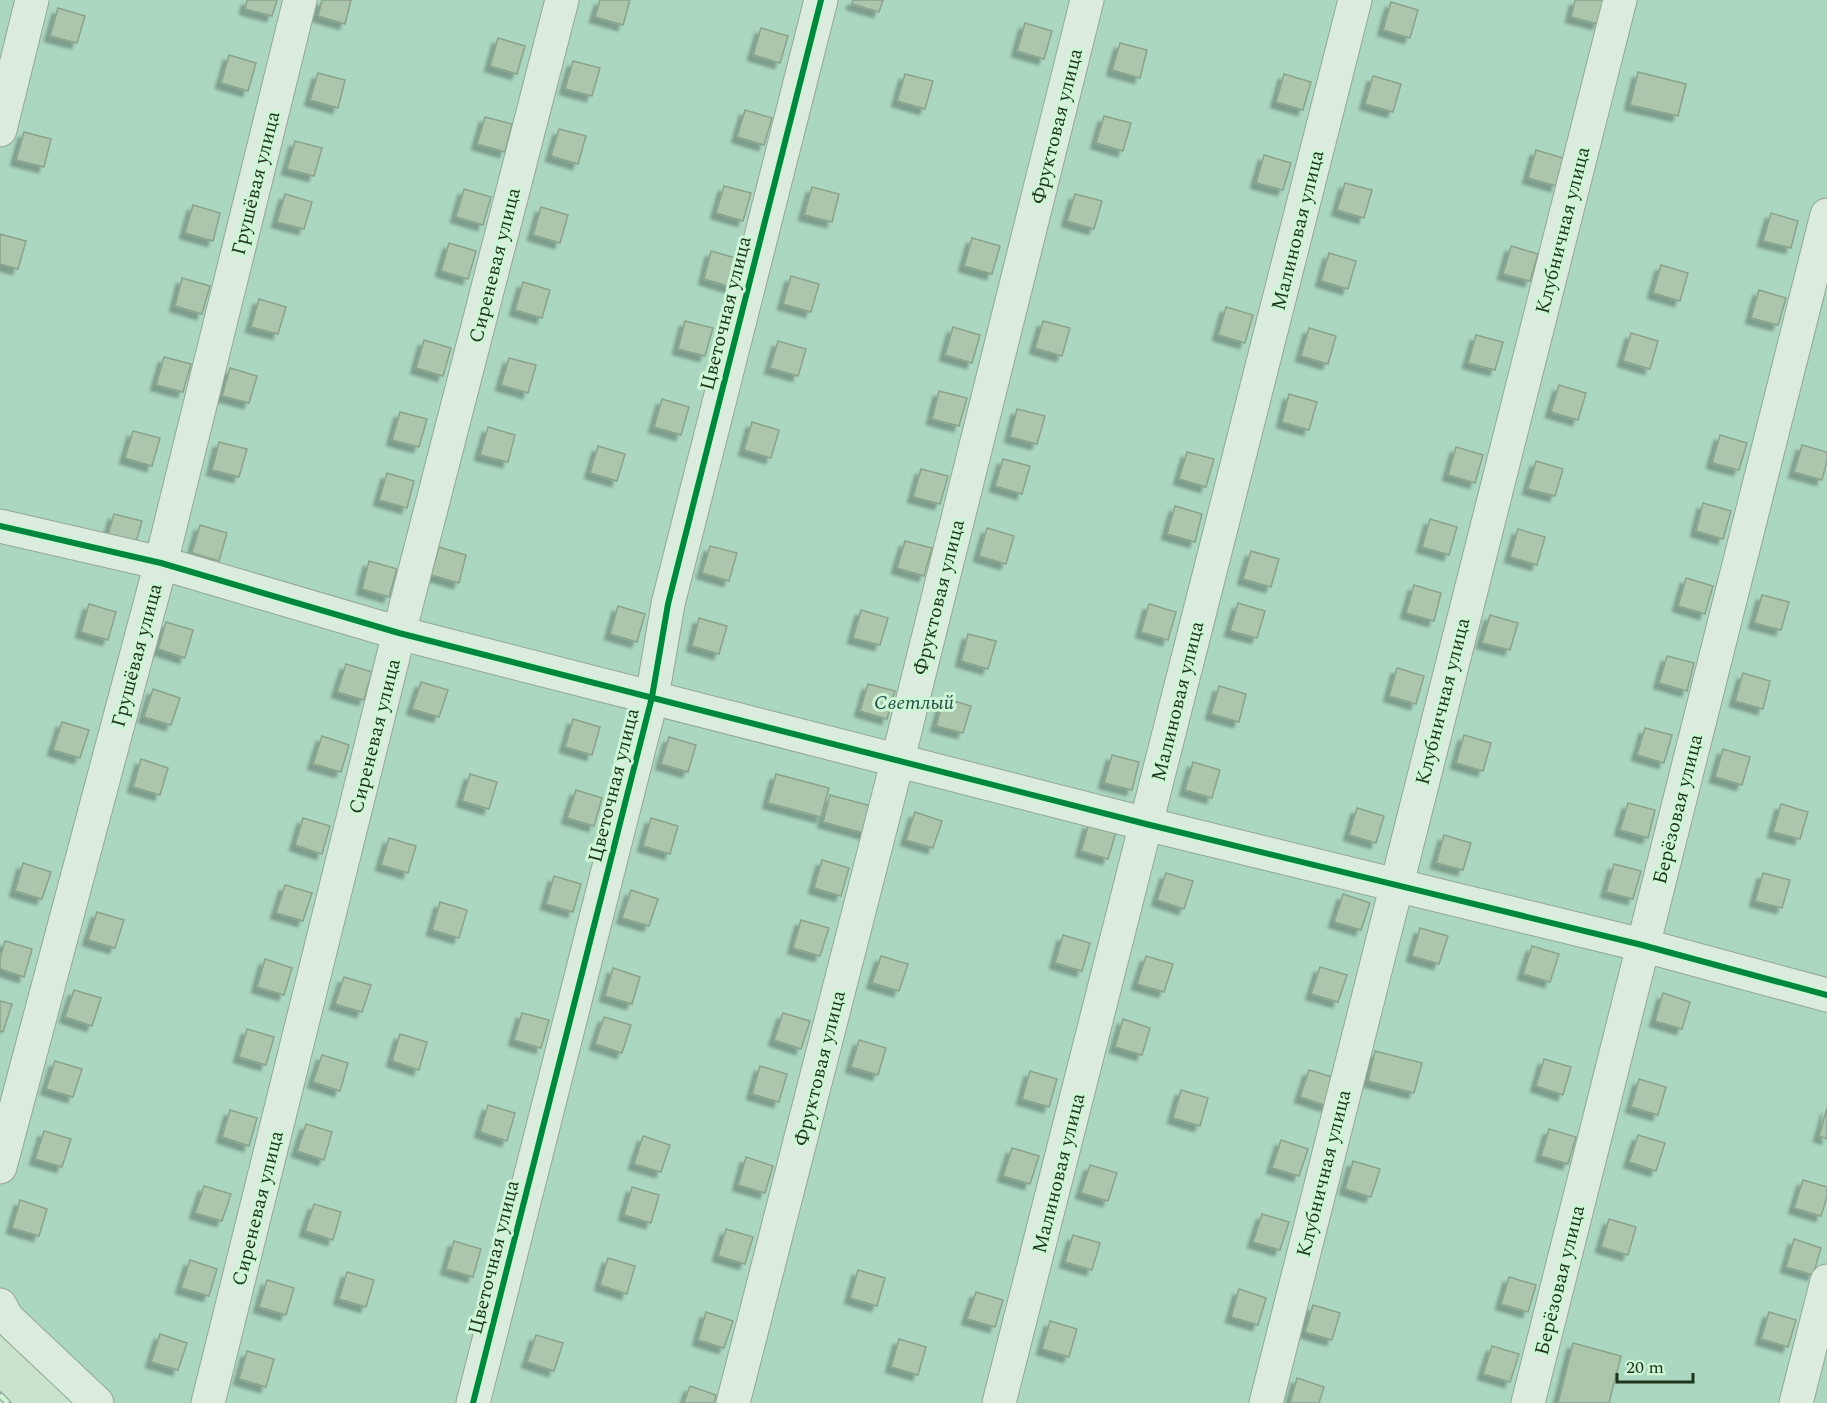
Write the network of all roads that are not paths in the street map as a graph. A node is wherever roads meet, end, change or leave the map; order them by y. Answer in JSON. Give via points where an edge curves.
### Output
{"nodes":[{"id":1,"x":32,"y":0,"type":"edge"},
{"id":2,"x":300,"y":0,"type":"edge"},
{"id":3,"x":562,"y":0,"type":"edge"},
{"id":4,"x":821,"y":0,"type":"edge"},
{"id":5,"x":1087,"y":0,"type":"edge"},
{"id":6,"x":1355,"y":0,"type":"edge"},
{"id":7,"x":1620,"y":0,"type":"edge"},
{"id":8,"x":0,"y":130,"type":"edge"},
{"id":9,"x":1827,"y":215,"type":"edge"},
{"id":10,"x":0,"y":526,"type":"edge"},
{"id":11,"x":161,"y":563,"type":"junction"},
{"id":12,"x":399,"y":633,"type":"junction"},
{"id":13,"x":652,"y":697,"type":"junction"},
{"id":14,"x":898,"y":759,"type":"junction"},
{"id":15,"x":1146,"y":825,"type":"junction"},
{"id":16,"x":1395,"y":885,"type":"junction"},
{"id":17,"x":1642,"y":945,"type":"junction"},
{"id":18,"x":1827,"y":995,"type":"edge"},
{"id":19,"x":0,"y":1167,"type":"edge"},
{"id":20,"x":1827,"y":1281,"type":"edge"},
{"id":21,"x":0,"y":1305,"type":"edge"},
{"id":22,"x":97,"y":1403,"type":"edge"},
{"id":23,"x":208,"y":1403,"type":"edge"},
{"id":24,"x":473,"y":1403,"type":"edge"},
{"id":25,"x":733,"y":1403,"type":"edge"},
{"id":26,"x":999,"y":1403,"type":"edge"},
{"id":27,"x":1266,"y":1403,"type":"edge"},
{"id":28,"x":1528,"y":1403,"type":"edge"},
{"id":29,"x":1796,"y":1403,"type":"edge"}],
"edges":[{"from":1,"to":8,"type":"street"},
{"from":2,"to":11,"type":"street","name":"Грушёвая улица"},
{"from":3,"to":12,"type":"street","name":"Сиреневая улица"},
{"from":4,"to":13,"type":"street","name":"Цветочная улица","via":[[669,604]]},
{"from":5,"to":14,"type":"street","name":"Фруктовая улица"},
{"from":6,"to":15,"type":"street","name":"Малиновая улица"},
{"from":7,"to":16,"type":"street","name":"Клубничная улица"},
{"from":9,"to":17,"type":"street","name":"Берёзовая улица"},
{"from":10,"to":11,"type":"street"},
{"from":11,"to":12,"type":"street"},
{"from":11,"to":19,"type":"street","name":"Грушёвая улица"},
{"from":12,"to":13,"type":"street"},
{"from":12,"to":23,"type":"street","name":"Сиреневая улица"},
{"from":13,"to":14,"type":"street"},
{"from":13,"to":24,"type":"street","name":"Цветочная улица"},
{"from":14,"to":15,"type":"street"},
{"from":14,"to":25,"type":"street","name":"Фруктовая улица"},
{"from":15,"to":16,"type":"street"},
{"from":15,"to":26,"type":"street","name":"Малиновая улица"},
{"from":16,"to":17,"type":"street"},
{"from":16,"to":27,"type":"street","name":"Клубничная улица"},
{"from":17,"to":18,"type":"street"},
{"from":17,"to":28,"type":"street","name":"Берёзовая улица"},
{"from":20,"to":29,"type":"street"},
{"from":21,"to":22,"type":"street","via":[[7,1318]]}]}
